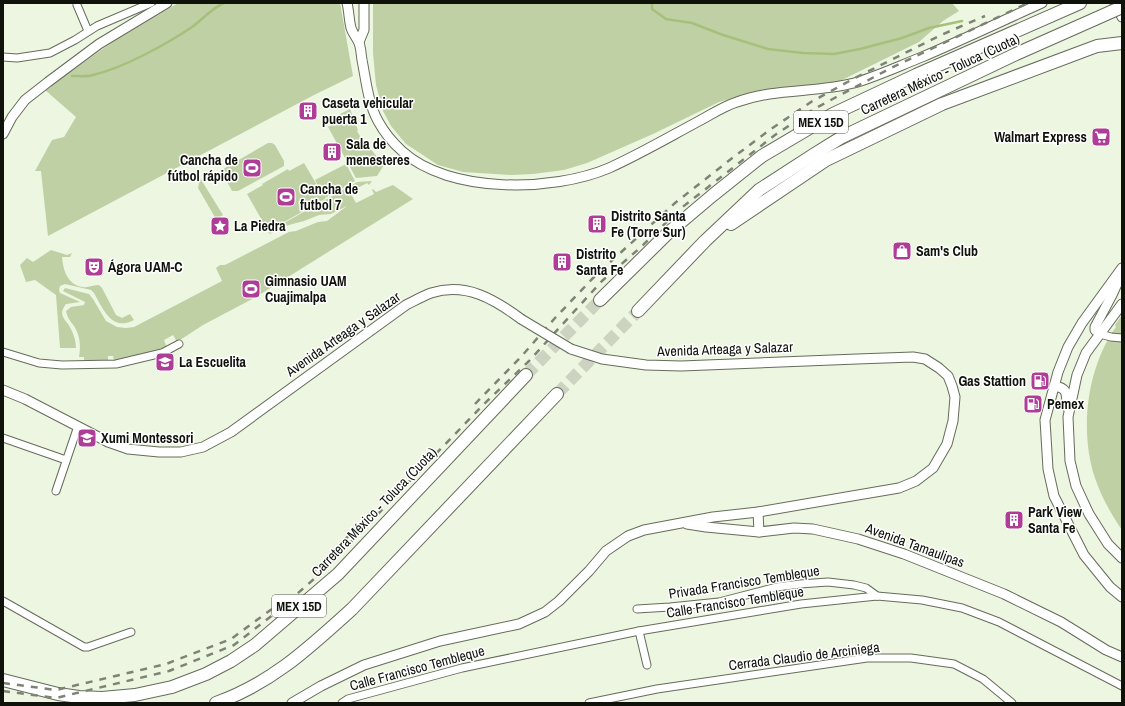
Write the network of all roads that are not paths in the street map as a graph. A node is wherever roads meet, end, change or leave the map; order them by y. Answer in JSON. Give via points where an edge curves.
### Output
{"nodes":[{"id":1,"x":151,"y":3,"type":"edge"},
{"id":2,"x":167,"y":3,"type":"edge"},
{"id":3,"x":347,"y":3,"type":"edge"},
{"id":4,"x":364,"y":3,"type":"edge"},
{"id":5,"x":1042,"y":3,"type":"edge"},
{"id":6,"x":1080,"y":3,"type":"edge"},
{"id":7,"x":1115,"y":3,"type":"edge"},
{"id":8,"x":77,"y":5,"type":"dead end"},
{"id":9,"x":1122,"y":7,"type":"edge"},
{"id":10,"x":1122,"y":17,"type":"edge"},
{"id":11,"x":88,"y":31,"type":"junction"},
{"id":12,"x":359,"y":42,"type":"junction"},
{"id":13,"x":1122,"y":42,"type":"edge"},
{"id":14,"x":3,"y":57,"type":"edge"},
{"id":15,"x":3,"y":134,"type":"edge"},
{"id":16,"x":705,"y":241,"type":"junction"},
{"id":17,"x":1121,"y":270,"type":"edge"},
{"id":18,"x":600,"y":300,"type":"tunnel mouth"},
{"id":19,"x":1122,"y":304,"type":"edge"},
{"id":20,"x":638,"y":311,"type":"tunnel mouth"},
{"id":21,"x":1100,"y":334,"type":"junction"},
{"id":22,"x":1122,"y":338,"type":"edge"},
{"id":23,"x":179,"y":344,"type":"dead end"},
{"id":24,"x":3,"y":352,"type":"edge"},
{"id":25,"x":526,"y":375,"type":"tunnel mouth"},
{"id":26,"x":1054,"y":386,"type":"junction"},
{"id":27,"x":3,"y":390,"type":"edge"},
{"id":28,"x":557,"y":394,"type":"tunnel mouth"},
{"id":29,"x":1068,"y":417,"type":"junction"},
{"id":30,"x":78,"y":426,"type":"junction"},
{"id":31,"x":3,"y":438,"type":"edge"},
{"id":32,"x":66,"y":460,"type":"junction"},
{"id":33,"x":56,"y":491,"type":"dead end"},
{"id":34,"x":758,"y":512,"type":"junction"},
{"id":35,"x":682,"y":523,"type":"junction"},
{"id":36,"x":759,"y":532,"type":"junction"},
{"id":37,"x":1122,"y":558,"type":"edge"},
{"id":38,"x":877,"y":596,"type":"junction"},
{"id":39,"x":1122,"y":597,"type":"edge"},
{"id":40,"x":3,"y":601,"type":"edge"},
{"id":41,"x":637,"y":609,"type":"dead end"},
{"id":42,"x":639,"y":630,"type":"junction"},
{"id":43,"x":131,"y":632,"type":"dead end"},
{"id":44,"x":1122,"y":657,"type":"edge"},
{"id":45,"x":647,"y":665,"type":"dead end"},
{"id":46,"x":3,"y":680,"type":"edge"},
{"id":47,"x":1122,"y":686,"type":"edge"},
{"id":48,"x":216,"y":703,"type":"edge"},
{"id":49,"x":292,"y":703,"type":"edge"},
{"id":50,"x":342,"y":703,"type":"edge"},
{"id":51,"x":589,"y":703,"type":"edge"},
{"id":52,"x":1012,"y":703,"type":"edge"}],
"edges":[{"from":1,"to":11,"type":"street"},
{"from":2,"to":15,"type":"street","via":[[99,44],[25,100]]},
{"from":3,"to":12,"type":"street","via":[[351,30]]},
{"from":4,"to":12,"type":"street","via":[[364,30]]},
{"from":5,"to":12,"type":"street","via":[[873,77],[829,88],[754,97],[737,102],[607,169],[572,179],[533,185],[460,180],[435,171],[403,152],[377,120],[368,95]]},
{"from":6,"to":18,"type":"highway","name":"Carretera México - Toluca (Cuota)","number":"MEX 15D","via":[[833,114],[762,156],[668,233]]},
{"from":7,"to":10,"type":"street"},
{"from":8,"to":11,"type":"street"},
{"from":9,"to":16,"type":"highway","name":"Carretera México - Toluca (Cuota)","number":"MEX 15D","bridge":true,"via":[[1016,54],[842,137],[759,190]]},
{"from":11,"to":14,"type":"street","via":[[50,53],[16,58]]},
{"from":13,"to":16,"type":"highway","via":[[1097,46],[942,104],[826,160]]},
{"from":16,"to":20,"type":"highway","name":"Carretera México - Toluca (Cuota)","number":"MEX 15D"},
{"from":17,"to":21,"type":"street","via":[[1112,295],[1095,327]]},
{"from":17,"to":26,"type":"street","via":[[1082,322],[1068,347]]},
{"from":19,"to":21,"type":"street"},
{"from":21,"to":22,"type":"street"},
{"from":21,"to":29,"type":"street","via":[[1086,353],[1077,375]]},
{"from":23,"to":24,"type":"street","via":[[162,353],[116,364],[39,363]]},
{"from":25,"to":46,"type":"highway","name":"Carretera México - Toluca (Cuota)","number":"MEX 15D","via":[[338,574],[256,645],[231,661],[172,687],[135,695],[102,698],[58,694]]},
{"from":26,"to":29,"type":"street","via":[[1063,388],[1066,392]]},
{"from":26,"to":39,"type":"street","via":[[1045,420],[1048,469],[1054,496],[1084,554],[1110,587]]},
{"from":27,"to":30,"type":"street","name":"Avenida Arteaga y Salazar"},
{"from":28,"to":48,"type":"highway","number":"MEX 15D","via":[[352,609],[292,662],[264,681]]},
{"from":29,"to":37,"type":"street","via":[[1070,461],[1076,486],[1108,544]]},
{"from":30,"to":32,"type":"street"},
{"from":30,"to":34,"type":"street","name":"Avenida Arteaga y Salazar","bridge":true,"via":[[128,449],[181,452],[203,447],[231,432],[406,305],[432,293],[452,290],[471,290],[490,298],[572,349],[602,359],[646,365],[681,366],[913,357],[925,359],[948,376],[955,397],[953,421],[947,444],[933,468],[899,488]]},
{"from":31,"to":32,"type":"street"},
{"from":32,"to":33,"type":"street"},
{"from":34,"to":35,"type":"street","name":"Avenida Arteaga y Salazar"},
{"from":34,"to":36,"type":"street"},
{"from":35,"to":36,"type":"street","name":"Avenida Tamaulipas"},
{"from":35,"to":49,"type":"street","name":"Avenida Arteaga y Salazar","via":[[644,530],[628,536],[606,551],[546,612],[519,624],[440,641],[364,665]]},
{"from":36,"to":44,"type":"street","name":"Avenida Tamaulipas","via":[[794,528],[813,529],[858,538],[1004,594],[1061,622]]},
{"from":38,"to":41,"type":"street","name":"Privada Francisco Tembleque","via":[[866,588],[828,582],[777,587],[719,602]]},
{"from":38,"to":42,"type":"street","name":"Calle Francisco Tembleque","via":[[801,604]]},
{"from":38,"to":47,"type":"street","name":"Calle Francisco Tembleque","via":[[922,600],[962,608],[999,622]]},
{"from":40,"to":43,"type":"street","via":[[84,647]]},
{"from":42,"to":45,"type":"street"},
{"from":42,"to":50,"type":"street","name":"Calle Francisco Tembleque","via":[[462,668],[348,699]]},
{"from":51,"to":52,"type":"street","name":"Cerrada Claudio de Arciniega","via":[[658,689],[867,658],[911,658],[954,664],[983,679]]}]}
